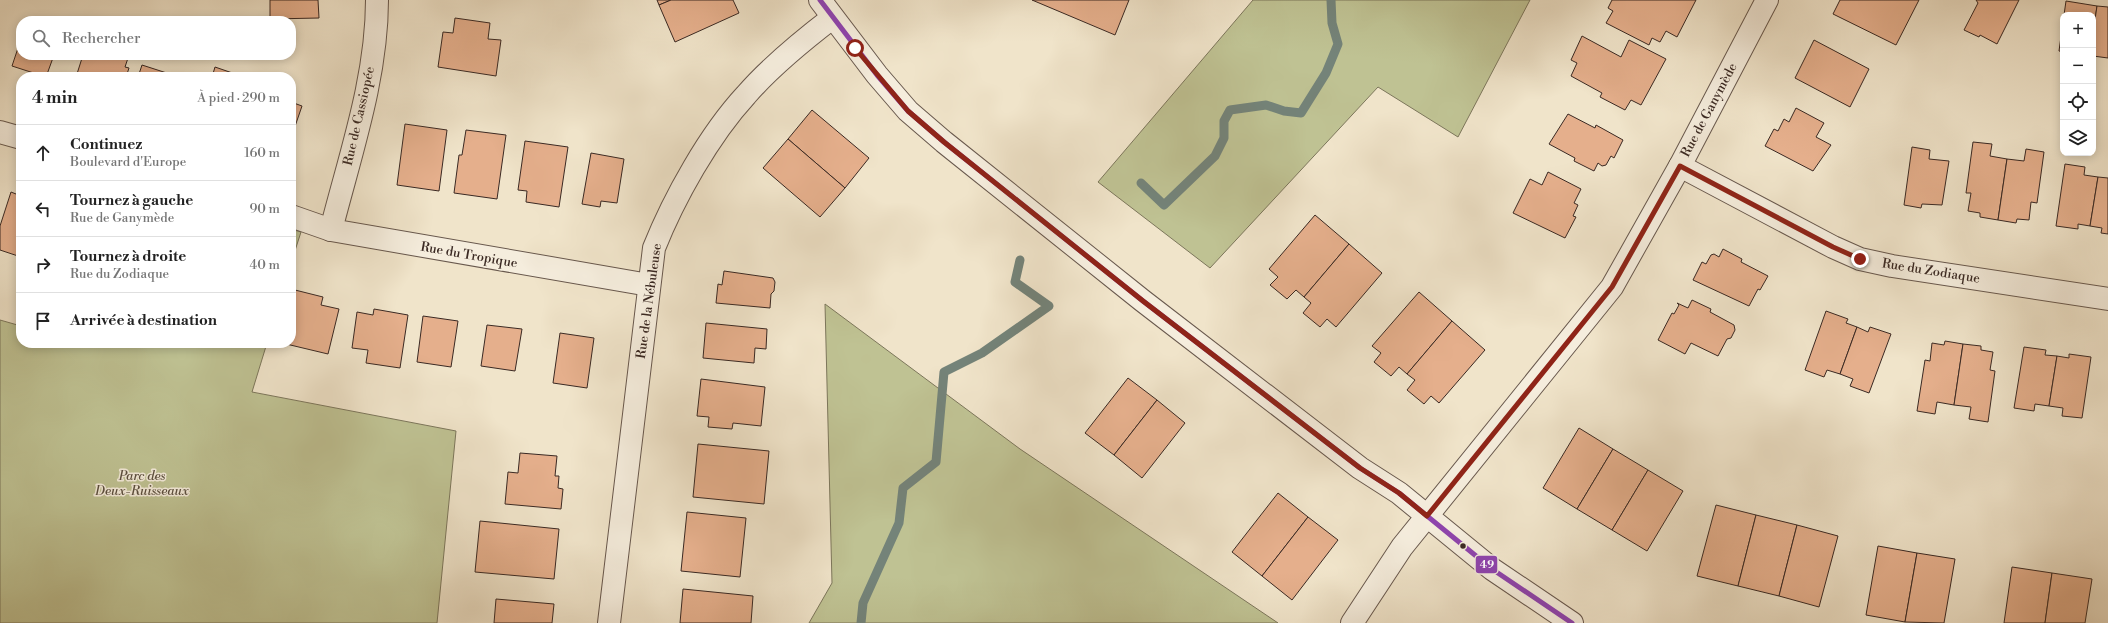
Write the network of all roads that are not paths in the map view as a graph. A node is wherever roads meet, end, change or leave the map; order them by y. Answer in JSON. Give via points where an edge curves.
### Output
{"nodes":[{"id":1,"x":377,"y":0,"type":"edge"},
{"id":2,"x":1766,"y":0,"type":"edge"},
{"id":3,"x":826,"y":9,"type":"edge"},
{"id":4,"x":0,"y":132,"type":"edge"},
{"id":5,"x":16,"y":137,"type":"edge"},
{"id":6,"x":1680,"y":166,"type":"junction"},
{"id":7,"x":296,"y":218,"type":"edge"},
{"id":8,"x":331,"y":230,"type":"junction"},
{"id":9,"x":649,"y":285,"type":"junction"},
{"id":10,"x":2108,"y":299,"type":"edge"},
{"id":11,"x":1427,"y":516,"type":"junction"},
{"id":12,"x":609,"y":623,"type":"edge"},
{"id":13,"x":1352,"y":623,"type":"edge"},
{"id":14,"x":1572,"y":623,"type":"edge"}],
"edges":[{"from":1,"to":8,"type":"street","name":"Rue de Cassiopée","via":[[377,24],[368,82]]},
{"from":2,"to":6,"type":"street","name":"Rue de Ganymède"},
{"from":3,"to":9,"type":"street","name":"Rue de la Nébuleuse","via":[[790,52],[746,94],[725,120],[667,216],[654,248]]},
{"from":3,"to":11,"type":"street","via":[[908,111],[944,142],[1149,306]]},
{"from":4,"to":5,"type":"street"},
{"from":6,"to":10,"type":"street","name":"Rue du Zodiaque","via":[[1860,259]]},
{"from":6,"to":11,"type":"street","name":"Rue de Ganymède","via":[[1612,287]]},
{"from":7,"to":8,"type":"street","name":"Rue du Tropique"},
{"from":8,"to":9,"type":"street","name":"Rue du Tropique"},
{"from":9,"to":12,"type":"street","name":"Rue de la Nébuleuse"},
{"from":11,"to":13,"type":"street","name":"Rue de Ganymède","via":[[1402,547]]},
{"from":11,"to":14,"type":"street","via":[[1492,569]]}]}
